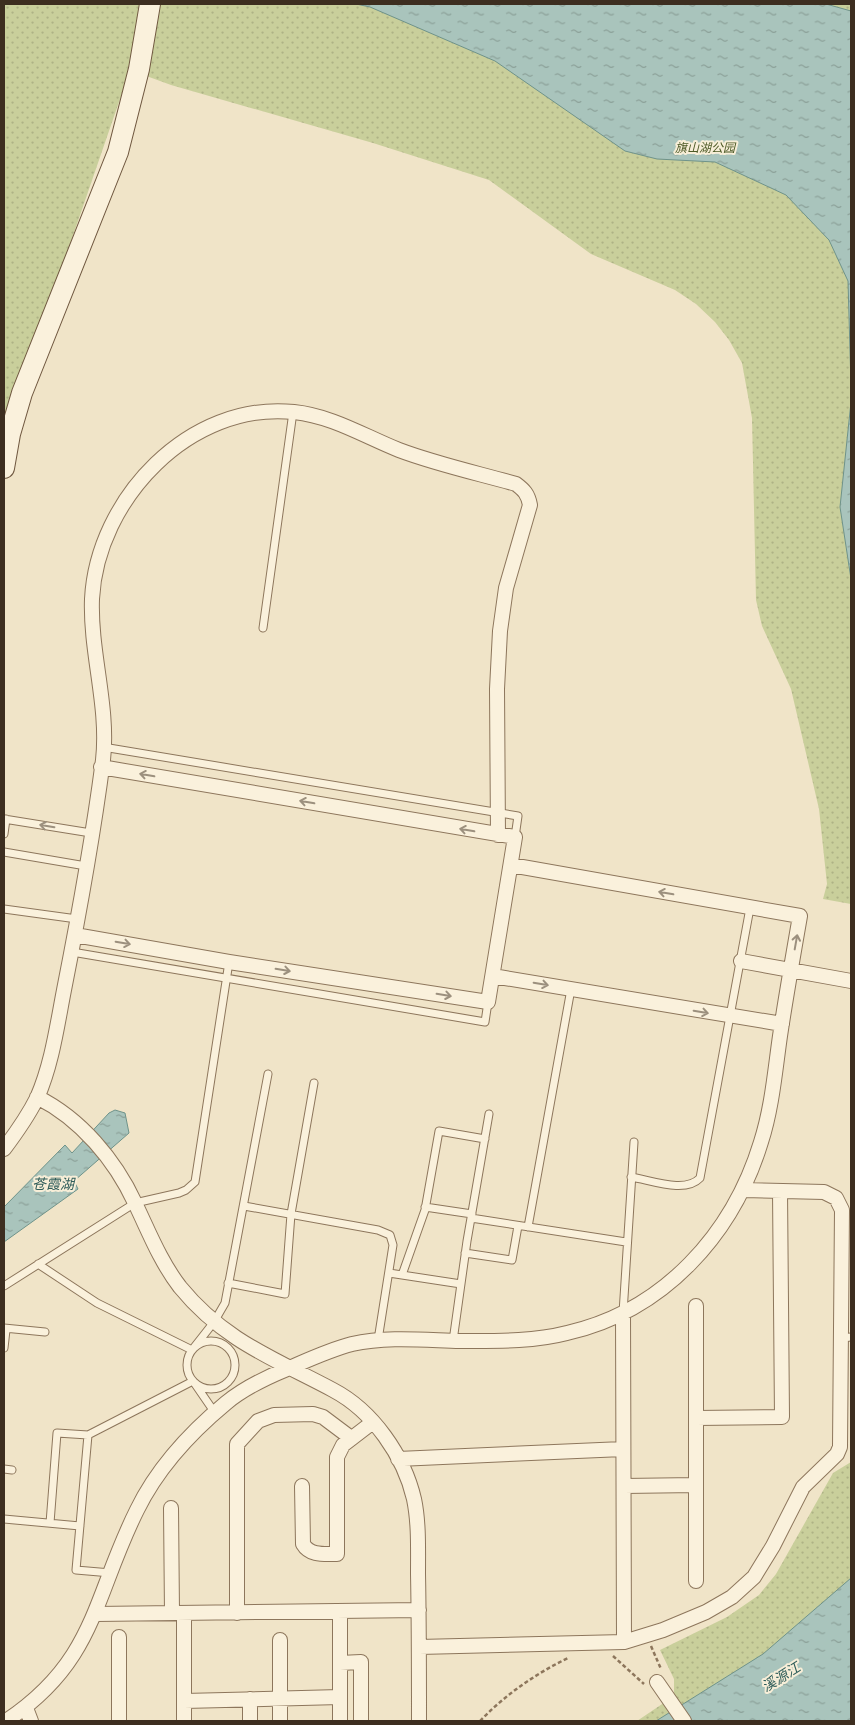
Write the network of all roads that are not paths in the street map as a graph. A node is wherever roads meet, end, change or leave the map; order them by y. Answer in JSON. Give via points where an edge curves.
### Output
{"nodes":[{"id":1,"x":150,"y":4,"type":"edge"},
{"id":2,"x":293,"y":412,"type":"junction"},
{"id":3,"x":4,"y":468,"type":"edge"},
{"id":4,"x":263,"y":628,"type":"dead end"},
{"id":5,"x":104,"y":746,"type":"junction"},
{"id":6,"x":101,"y":767,"type":"junction"},
{"id":7,"x":498,"y":813,"type":"junction"},
{"id":8,"x":5,"y":819,"type":"edge"},
{"id":9,"x":91,"y":833,"type":"junction"},
{"id":10,"x":4,"y":834,"type":"edge"},
{"id":11,"x":498,"y":835,"type":"junction"},
{"id":12,"x":515,"y":837,"type":"junction"},
{"id":13,"x":4,"y":852,"type":"edge"},
{"id":14,"x":511,"y":865,"type":"junction"},
{"id":15,"x":86,"y":866,"type":"junction"},
{"id":16,"x":750,"y":908,"type":"junction"},
{"id":17,"x":4,"y":909,"type":"edge"},
{"id":18,"x":77,"y":919,"type":"junction"},
{"id":19,"x":75,"y":935,"type":"junction"},
{"id":20,"x":72,"y":952,"type":"junction"},
{"id":21,"x":740,"y":961,"type":"junction"},
{"id":22,"x":229,"y":962,"type":"junction"},
{"id":23,"x":791,"y":970,"type":"junction"},
{"id":24,"x":493,"y":976,"type":"junction"},
{"id":25,"x":226,"y":980,"type":"junction"},
{"id":26,"x":851,"y":980,"type":"edge"},
{"id":27,"x":571,"y":989,"type":"junction"},
{"id":28,"x":488,"y":1002,"type":"junction"},
{"id":29,"x":731,"y":1016,"type":"junction"},
{"id":30,"x":782,"y":1024,"type":"junction"},
{"id":31,"x":268,"y":1074,"type":"dead end"},
{"id":32,"x":314,"y":1083,"type":"dead end"},
{"id":33,"x":37,"y":1097,"type":"junction"},
{"id":34,"x":489,"y":1114,"type":"dead end"},
{"id":35,"x":485,"y":1139,"type":"junction"},
{"id":36,"x":634,"y":1142,"type":"dead end"},
{"id":37,"x":4,"y":1149,"type":"edge"},
{"id":38,"x":631,"y":1176,"type":"junction"},
{"id":39,"x":744,"y":1190,"type":"junction"},
{"id":40,"x":780,"y":1191,"type":"junction"},
{"id":41,"x":135,"y":1203,"type":"junction"},
{"id":42,"x":244,"y":1206,"type":"junction"},
{"id":43,"x":425,"y":1207,"type":"junction"},
{"id":44,"x":291,"y":1214,"type":"junction"},
{"id":45,"x":471,"y":1216,"type":"junction"},
{"id":46,"x":518,"y":1226,"type":"junction"},
{"id":47,"x":528,"y":1227,"type":"junction"},
{"id":48,"x":626,"y":1242,"type":"junction"},
{"id":49,"x":465,"y":1253,"type":"junction"},
{"id":50,"x":38,"y":1264,"type":"junction"},
{"id":51,"x":389,"y":1273,"type":"junction"},
{"id":52,"x":402,"y":1275,"type":"junction"},
{"id":53,"x":228,"y":1283,"type":"junction"},
{"id":54,"x":461,"y":1284,"type":"junction"},
{"id":55,"x":4,"y":1286,"type":"edge"},
{"id":56,"x":846,"y":1287,"type":"edge"},
{"id":57,"x":696,"y":1306,"type":"dead end"},
{"id":58,"x":623,"y":1313,"type":"junction"},
{"id":59,"x":214,"y":1322,"type":"junction"},
{"id":60,"x":5,"y":1329,"type":"edge"},
{"id":61,"x":45,"y":1332,"type":"dead end"},
{"id":62,"x":846,"y":1338,"type":"edge"},
{"id":63,"x":378,"y":1340,"type":"junction"},
{"id":64,"x":453,"y":1340,"type":"junction"},
{"id":65,"x":4,"y":1348,"type":"edge"},
{"id":66,"x":192,"y":1350,"type":"junction"},
{"id":67,"x":289,"y":1368,"type":"junction"},
{"id":68,"x":193,"y":1381,"type":"junction"},
{"id":69,"x":215,"y":1413,"type":"junction"},
{"id":70,"x":696,"y":1418,"type":"junction"},
{"id":71,"x":373,"y":1422,"type":"junction"},
{"id":72,"x":88,"y":1435,"type":"junction"},
{"id":73,"x":351,"y":1438,"type":"junction"},
{"id":74,"x":623,"y":1449,"type":"junction"},
{"id":75,"x":398,"y":1459,"type":"junction"},
{"id":76,"x":4,"y":1469,"type":"edge"},
{"id":77,"x":12,"y":1470,"type":"dead end"},
{"id":78,"x":696,"y":1485,"type":"junction"},
{"id":79,"x":302,"y":1486,"type":"dead end"},
{"id":80,"x":624,"y":1486,"type":"junction"},
{"id":81,"x":171,"y":1508,"type":"dead end"},
{"id":82,"x":4,"y":1519,"type":"edge"},
{"id":83,"x":50,"y":1523,"type":"junction"},
{"id":84,"x":80,"y":1526,"type":"junction"},
{"id":85,"x":111,"y":1573,"type":"junction"},
{"id":86,"x":696,"y":1581,"type":"dead end"},
{"id":87,"x":419,"y":1610,"type":"junction"},
{"id":88,"x":340,"y":1611,"type":"junction"},
{"id":89,"x":178,"y":1613,"type":"junction"},
{"id":90,"x":237,"y":1613,"type":"junction"},
{"id":91,"x":96,"y":1614,"type":"junction"},
{"id":92,"x":119,"y":1638,"type":"dead end"},
{"id":93,"x":280,"y":1640,"type":"dead end"},
{"id":94,"x":624,"y":1642,"type":"junction"},
{"id":95,"x":419,"y":1647,"type":"junction"},
{"id":96,"x":340,"y":1663,"type":"junction"},
{"id":97,"x":658,"y":1682,"type":"road end"},
{"id":98,"x":340,"y":1697,"type":"junction"},
{"id":99,"x":280,"y":1698,"type":"junction"},
{"id":100,"x":250,"y":1699,"type":"junction"},
{"id":101,"x":184,"y":1701,"type":"junction"},
{"id":102,"x":28,"y":1715,"type":"edge"},
{"id":103,"x":6,"y":1721,"type":"edge"},
{"id":104,"x":119,"y":1721,"type":"edge"},
{"id":105,"x":184,"y":1721,"type":"edge"},
{"id":106,"x":250,"y":1721,"type":"edge"},
{"id":107,"x":280,"y":1721,"type":"edge"},
{"id":108,"x":340,"y":1721,"type":"edge"},
{"id":109,"x":361,"y":1721,"type":"edge"},
{"id":110,"x":418,"y":1721,"type":"edge"},
{"id":111,"x":684,"y":1721,"type":"edge"}],
"edges":[{"from":1,"to":3,"type":"street","via":[[140,69],[118,152],[22,393]]},
{"from":2,"to":4,"type":"lane"},
{"from":2,"to":5,"type":"street","via":[[234,418],[194,435],[156,462],[112,523],[96,568],[92,598]]},
{"from":2,"to":7,"type":"street","via":[[336,422],[406,452],[516,484],[529,496],[528,514],[506,588],[500,631]]},
{"from":5,"to":6,"type":"street"},
{"from":5,"to":7,"type":"lane"},
{"from":6,"to":9,"type":"street"},
{"from":11,"to":6,"type":"street","one_way":true},
{"from":7,"to":11,"type":"street"},
{"from":7,"to":12,"type":"lane","via":[[518,816]]},
{"from":9,"to":8,"type":"lane","one_way":true},
{"from":8,"to":10,"type":"lane"},
{"from":9,"to":15,"type":"street"},
{"from":11,"to":12,"type":"street"},
{"from":12,"to":14,"type":"street"},
{"from":13,"to":15,"type":"lane"},
{"from":16,"to":14,"type":"street","one_way":true},
{"from":14,"to":24,"type":"street"},
{"from":15,"to":18,"type":"street"},
{"from":16,"to":21,"type":"lane"},
{"from":23,"to":16,"type":"street","one_way":true,"via":[[800,916]]},
{"from":17,"to":18,"type":"lane"},
{"from":18,"to":19,"type":"street"},
{"from":19,"to":20,"type":"street"},
{"from":19,"to":22,"type":"street","one_way":true},
{"from":20,"to":25,"type":"lane"},
{"from":20,"to":33,"type":"street","via":[[54,1042]]},
{"from":21,"to":23,"type":"street"},
{"from":21,"to":29,"type":"lane"},
{"from":22,"to":25,"type":"lane"},
{"from":22,"to":28,"type":"street","one_way":true},
{"from":23,"to":26,"type":"street"},
{"from":23,"to":30,"type":"street"},
{"from":24,"to":27,"type":"street","one_way":true},
{"from":24,"to":28,"type":"street"},
{"from":25,"to":28,"type":"lane","via":[[485,1022]]},
{"from":25,"to":41,"type":"lane","via":[[195,1182],[179,1193]]},
{"from":27,"to":29,"type":"street","one_way":true},
{"from":27,"to":47,"type":"lane"},
{"from":29,"to":30,"type":"street"},
{"from":29,"to":38,"type":"lane","via":[[700,1178],[684,1186]]},
{"from":30,"to":39,"type":"street","via":[[767,1119]]},
{"from":31,"to":42,"type":"lane"},
{"from":32,"to":44,"type":"lane"},
{"from":33,"to":37,"type":"street"},
{"from":33,"to":41,"type":"street","via":[[66,1116],[96,1144],[114,1165]]},
{"from":34,"to":35,"type":"lane"},
{"from":35,"to":43,"type":"lane","via":[[439,1131]]},
{"from":35,"to":45,"type":"lane"},
{"from":36,"to":38,"type":"lane"},
{"from":38,"to":48,"type":"lane"},
{"from":39,"to":40,"type":"street"},
{"from":39,"to":58,"type":"street","via":[[699,1256],[664,1286]]},
{"from":40,"to":56,"type":"street","via":[[824,1192],[840,1203]]},
{"from":40,"to":70,"type":"street","via":[[782,1417]]},
{"from":41,"to":50,"type":"lane"},
{"from":41,"to":59,"type":"street","via":[[162,1262],[181,1288]]},
{"from":42,"to":44,"type":"lane"},
{"from":42,"to":53,"type":"lane"},
{"from":43,"to":45,"type":"lane"},
{"from":43,"to":52,"type":"lane"},
{"from":44,"to":51,"type":"lane","via":[[390,1235]]},
{"from":44,"to":53,"type":"lane","via":[[285,1294]]},
{"from":45,"to":46,"type":"lane"},
{"from":45,"to":49,"type":"lane"},
{"from":46,"to":47,"type":"lane"},
{"from":46,"to":49,"type":"lane","via":[[512,1260]]},
{"from":47,"to":48,"type":"lane"},
{"from":48,"to":58,"type":"lane"},
{"from":49,"to":54,"type":"lane"},
{"from":50,"to":55,"type":"lane"},
{"from":50,"to":66,"type":"lane","via":[[97,1303]]},
{"from":51,"to":52,"type":"lane"},
{"from":51,"to":63,"type":"lane"},
{"from":52,"to":54,"type":"lane"},
{"from":53,"to":59,"type":"lane","via":[[225,1303]]},
{"from":54,"to":64,"type":"lane"},
{"from":56,"to":62,"type":"street"},
{"from":57,"to":70,"type":"street"},
{"from":58,"to":64,"type":"street","via":[[587,1328],[549,1337],[511,1341]]},
{"from":58,"to":74,"type":"street"},
{"from":59,"to":66,"type":"lane"},
{"from":59,"to":67,"type":"street","via":[[239,1341]]},
{"from":60,"to":61,"type":"lane"},
{"from":60,"to":65,"type":"lane"},
{"from":62,"to":94,"type":"street","via":[[841,1437],[837,1454],[803,1487],[763,1563],[743,1588],[706,1612]]},
{"from":63,"to":64,"type":"street"},
{"from":63,"to":67,"type":"street","via":[[334,1349]]},
{"from":66,"to":68,"type":"lane","via":[[187,1366]]},
{"from":66,"to":68,"type":"lane","via":[[206,1341],[222,1343],[229,1348],[236,1362],[232,1377],[221,1387],[206,1388]]},
{"from":67,"to":69,"type":"street","via":[[252,1385]]},
{"from":67,"to":71,"type":"street","via":[[335,1391]]},
{"from":68,"to":69,"type":"lane"},
{"from":68,"to":72,"type":"lane"},
{"from":69,"to":85,"type":"street","via":[[177,1451],[152,1484],[136,1510]]},
{"from":70,"to":78,"type":"street"},
{"from":71,"to":73,"type":"street"},
{"from":71,"to":75,"type":"street"},
{"from":72,"to":83,"type":"lane","via":[[57,1433]]},
{"from":72,"to":84,"type":"lane"},
{"from":73,"to":79,"type":"street","via":[[337,1457],[337,1554],[306,1550],[303,1544]]},
{"from":73,"to":90,"type":"street","via":[[323,1417],[313,1414],[274,1415],[258,1422],[237,1444]]},
{"from":74,"to":75,"type":"street"},
{"from":74,"to":80,"type":"street"},
{"from":75,"to":87,"type":"street","via":[[417,1515]]},
{"from":76,"to":77,"type":"lane"},
{"from":78,"to":80,"type":"street"},
{"from":78,"to":86,"type":"street"},
{"from":80,"to":94,"type":"street"},
{"from":81,"to":89,"type":"street"},
{"from":82,"to":83,"type":"lane"},
{"from":83,"to":84,"type":"lane"},
{"from":84,"to":85,"type":"lane","via":[[76,1570]]},
{"from":85,"to":91,"type":"street"},
{"from":87,"to":88,"type":"street"},
{"from":87,"to":95,"type":"street"},
{"from":88,"to":90,"type":"street"},
{"from":88,"to":96,"type":"street"},
{"from":89,"to":90,"type":"street"},
{"from":89,"to":91,"type":"street"},
{"from":89,"to":101,"type":"street"},
{"from":91,"to":102,"type":"street","via":[[69,1663]]},
{"from":92,"to":104,"type":"street"},
{"from":93,"to":99,"type":"street"},
{"from":94,"to":95,"type":"street"},
{"from":95,"to":110,"type":"street"},
{"from":96,"to":98,"type":"street"},
{"from":96,"to":109,"type":"street","via":[[361,1662]]},
{"from":97,"to":111,"type":"street"},
{"from":98,"to":99,"type":"street"},
{"from":98,"to":108,"type":"street"},
{"from":99,"to":100,"type":"street"},
{"from":99,"to":107,"type":"street"},
{"from":100,"to":101,"type":"street"},
{"from":100,"to":106,"type":"street"},
{"from":101,"to":105,"type":"street"},
{"from":102,"to":103,"type":"street"}]}
